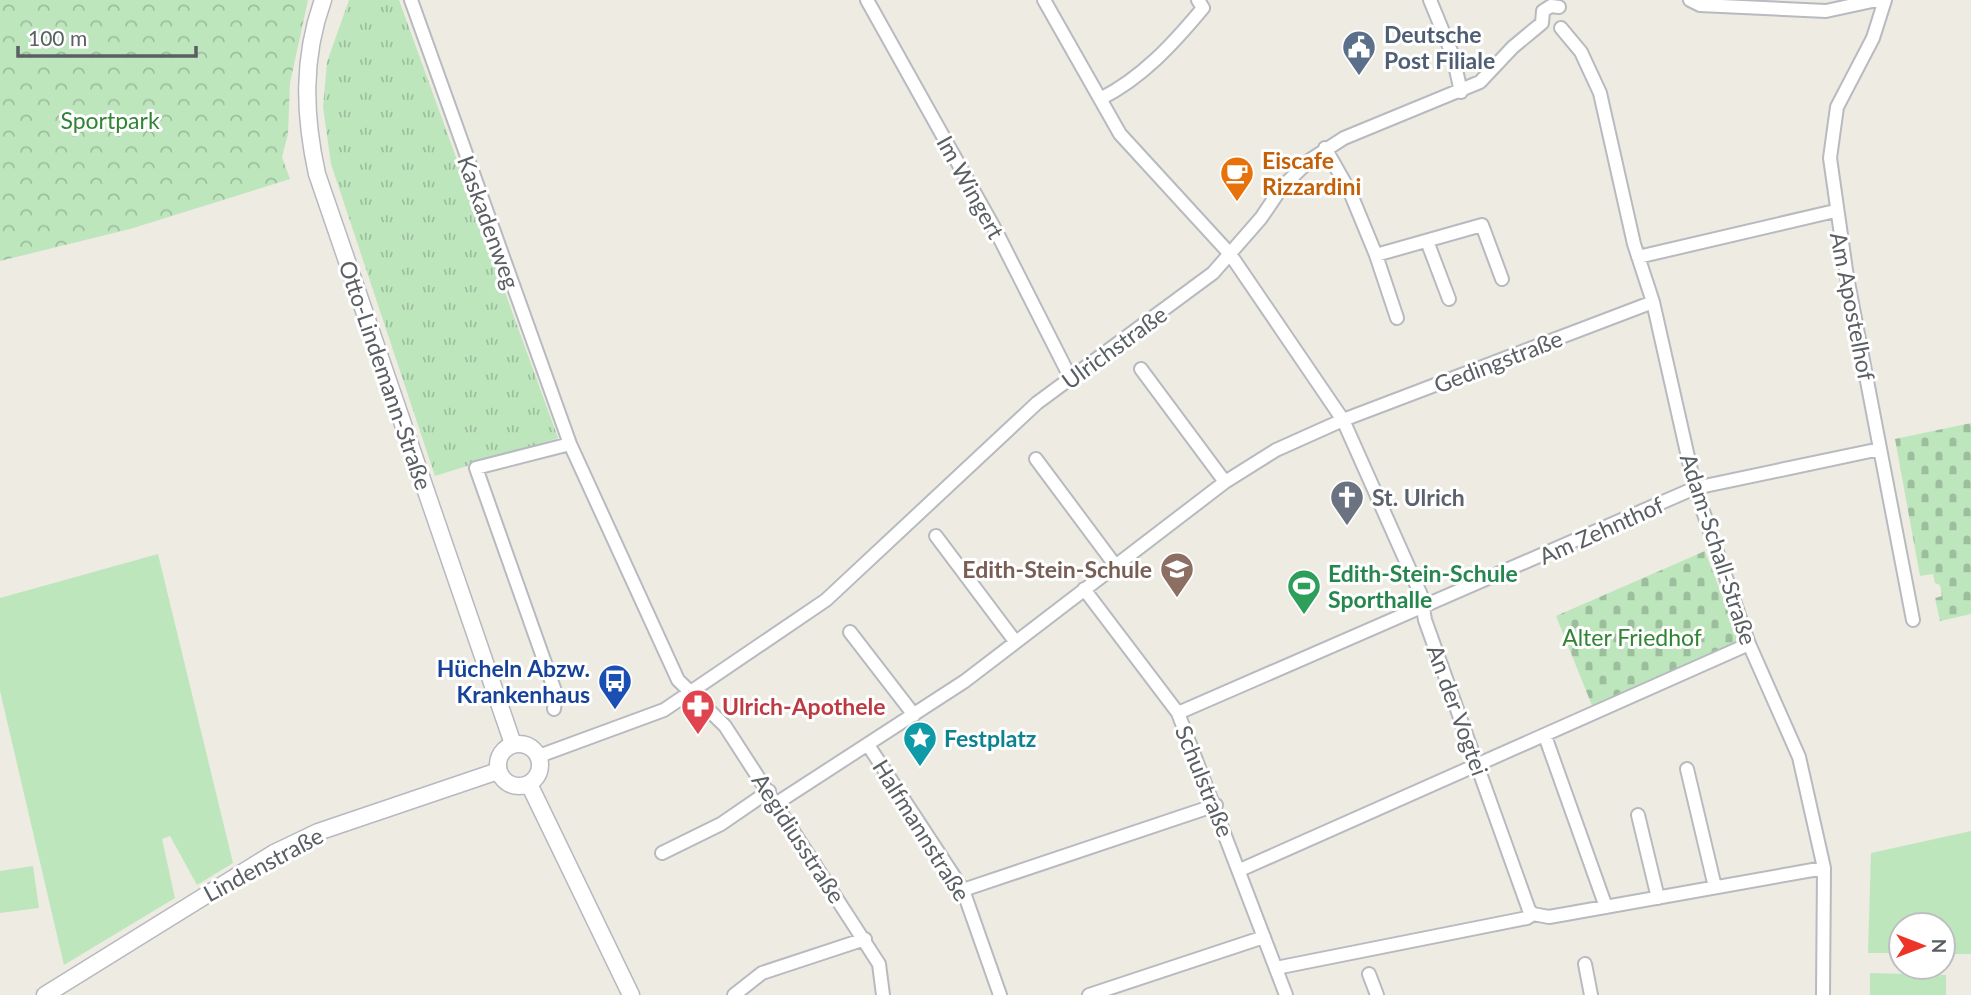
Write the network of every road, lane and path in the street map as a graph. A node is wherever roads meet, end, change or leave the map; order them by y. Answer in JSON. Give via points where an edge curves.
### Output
{"nodes":[{"id":1,"x":323,"y":0,"type":"edge"},
{"id":2,"x":411,"y":0,"type":"edge"},
{"id":3,"x":867,"y":0,"type":"edge"},
{"id":4,"x":1044,"y":0,"type":"edge"},
{"id":5,"x":1430,"y":0,"type":"edge"},
{"id":6,"x":1690,"y":0,"type":"edge"},
{"id":7,"x":1877,"y":0,"type":"edge"},
{"id":8,"x":1885,"y":0,"type":"edge"},
{"id":9,"x":1204,"y":3,"type":"edge"},
{"id":10,"x":1561,"y":3,"type":"edge"},
{"id":11,"x":1542,"y":23,"type":"junction"},
{"id":12,"x":1561,"y":28,"type":"junction"},
{"id":13,"x":1461,"y":92,"type":"junction"},
{"id":14,"x":1100,"y":99,"type":"junction"},
{"id":15,"x":1325,"y":148,"type":"junction"},
{"id":16,"x":1835,"y":211,"type":"junction"},
{"id":17,"x":1427,"y":241,"type":"junction"},
{"id":18,"x":1230,"y":254,"type":"junction"},
{"id":19,"x":1376,"y":255,"type":"junction"},
{"id":20,"x":1638,"y":257,"type":"junction"},
{"id":21,"x":1502,"y":279,"type":"dead end"},
{"id":22,"x":1449,"y":299,"type":"dead end"},
{"id":23,"x":1653,"y":302,"type":"junction"},
{"id":24,"x":1397,"y":318,"type":"dead end"},
{"id":25,"x":1141,"y":369,"type":"dead end"},
{"id":26,"x":1070,"y":377,"type":"junction"},
{"id":27,"x":1343,"y":420,"type":"junction"},
{"id":28,"x":570,"y":444,"type":"junction"},
{"id":29,"x":1880,"y":449,"type":"junction"},
{"id":30,"x":1036,"y":459,"type":"dead end"},
{"id":31,"x":1224,"y":482,"type":"junction"},
{"id":32,"x":1695,"y":488,"type":"junction"},
{"id":33,"x":936,"y":536,"type":"dead end"},
{"id":34,"x":1115,"y":565,"type":"junction"},
{"id":35,"x":1084,"y":589,"type":"junction"},
{"id":36,"x":1422,"y":608,"type":"junction"},
{"id":37,"x":1913,"y":620,"type":"dead end"},
{"id":38,"x":850,"y":632,"type":"dead end"},
{"id":39,"x":1014,"y":640,"type":"junction"},
{"id":40,"x":1749,"y":644,"type":"junction"},
{"id":41,"x":693,"y":692,"type":"junction"},
{"id":42,"x":554,"y":709,"type":"dead end"},
{"id":43,"x":1178,"y":713,"type":"junction"},
{"id":44,"x":914,"y":715,"type":"junction"},
{"id":45,"x":1545,"y":736,"type":"junction"},
{"id":46,"x":513,"y":744,"type":"junction"},
{"id":47,"x":869,"y":745,"type":"junction"},
{"id":48,"x":539,"y":756,"type":"junction"},
{"id":49,"x":1478,"y":765,"type":"junction"},
{"id":50,"x":1687,"y":769,"type":"dead end"},
{"id":51,"x":498,"y":771,"type":"junction"},
{"id":52,"x":529,"y":784,"type":"junction"},
{"id":53,"x":769,"y":791,"type":"junction"},
{"id":54,"x":777,"y":803,"type":"junction"},
{"id":55,"x":1216,"y":805,"type":"junction"},
{"id":56,"x":1638,"y":815,"type":"dead end"},
{"id":57,"x":662,"y":853,"type":"dead end"},
{"id":58,"x":1825,"y":868,"type":"junction"},
{"id":59,"x":1240,"y":870,"type":"junction"},
{"id":60,"x":1715,"y":887,"type":"junction"},
{"id":61,"x":963,"y":890,"type":"junction"},
{"id":62,"x":1658,"y":898,"type":"junction"},
{"id":63,"x":1606,"y":907,"type":"junction"},
{"id":64,"x":1530,"y":916,"type":"junction"},
{"id":65,"x":1264,"y":937,"type":"junction"},
{"id":66,"x":865,"y":939,"type":"junction"},
{"id":67,"x":1585,"y":964,"type":"dead end"},
{"id":68,"x":1276,"y":968,"type":"junction"},
{"id":69,"x":1369,"y":974,"type":"dead end"},
{"id":70,"x":45,"y":995,"type":"edge"},
{"id":71,"x":631,"y":995,"type":"edge"},
{"id":72,"x":734,"y":995,"type":"edge"},
{"id":73,"x":883,"y":995,"type":"edge"},
{"id":74,"x":1000,"y":995,"type":"edge"},
{"id":75,"x":1089,"y":995,"type":"edge"},
{"id":76,"x":1286,"y":995,"type":"edge"},
{"id":77,"x":1377,"y":995,"type":"edge"},
{"id":78,"x":1591,"y":995,"type":"edge"},
{"id":79,"x":1823,"y":995,"type":"edge"}],
"edges":[{"from":1,"to":46,"type":"street","name":"Otto-Lindemann-Straße","via":[[311,41],[307,81],[308,134],[317,174]]},
{"from":2,"to":28,"type":"street","name":"Kaskadenweg"},
{"from":3,"to":26,"type":"street","name":"Im Wingert","via":[[997,233]]},
{"from":4,"to":14,"type":"street","name":"An der Vogtei"},
{"from":5,"to":13,"type":"street","via":[[1453,56]]},
{"from":6,"to":7,"type":"street","via":[[1700,5],[1800,11],[1826,11]]},
{"from":8,"to":16,"type":"street","name":"Am Apostelhof","via":[[1831,130]]},
{"from":9,"to":14,"type":"street","via":[[1180,36],[1145,70]]},
{"from":10,"to":11,"type":"street","via":[[1543,10]]},
{"from":10,"to":12,"type":"street","via":[[1566,17]]},
{"from":11,"to":12,"type":"street","via":[[1548,30]]},
{"from":11,"to":13,"type":"street","name":"Ulrichstraße","via":[[1487,77]]},
{"from":12,"to":20,"type":"street","name":"Adam-Schall-Straße","via":[[1581,52],[1600,93]]},
{"from":13,"to":15,"type":"street","name":"Ulrichstraße"},
{"from":14,"to":18,"type":"street","name":"An der Vogtei","via":[[1126,141]]},
{"from":15,"to":18,"type":"street","name":"Ulrichstraße","via":[[1282,187]]},
{"from":15,"to":19,"type":"street","via":[[1350,192]]},
{"from":16,"to":20,"type":"street"},
{"from":16,"to":29,"type":"street","name":"Am Apostelhof"},
{"from":17,"to":19,"type":"street"},
{"from":17,"to":21,"type":"street","via":[[1482,225]]},
{"from":17,"to":22,"type":"street"},
{"from":18,"to":26,"type":"street","name":"Ulrichstraße","via":[[1181,299]]},
{"from":18,"to":27,"type":"street","name":"An der Vogtei"},
{"from":19,"to":24,"type":"street"},
{"from":20,"to":23,"type":"street","name":"Adam-Schall-Straße"},
{"from":23,"to":27,"type":"street","name":"Gedingstraße"},
{"from":23,"to":32,"type":"street","name":"Adam-Schall-Straße"},
{"from":25,"to":31,"type":"street"},
{"from":26,"to":41,"type":"street","name":"Ulrichstraße","via":[[825,600]]},
{"from":27,"to":31,"type":"street","name":"Gedingstraße","via":[[1276,450]]},
{"from":27,"to":36,"type":"street","name":"An der Vogtei","via":[[1421,595]]},
{"from":28,"to":41,"type":"street","name":"Kaskadenweg","via":[[678,680]]},
{"from":28,"to":42,"type":"street","via":[[476,468],[556,694]]},
{"from":29,"to":32,"type":"street","name":"Am Zehnthof"},
{"from":29,"to":37,"type":"street","name":"Am Apostelhof"},
{"from":30,"to":34,"type":"street"},
{"from":31,"to":34,"type":"street","name":"Gedingstraße"},
{"from":32,"to":36,"type":"street","name":"Am Zehnthof"},
{"from":32,"to":40,"type":"street","name":"Adam-Schall-Straße"},
{"from":33,"to":39,"type":"street"},
{"from":34,"to":35,"type":"street","name":"Gedingstraße"},
{"from":35,"to":39,"type":"street","name":"Gedingstraße"},
{"from":35,"to":43,"type":"street","name":"Schulstraße"},
{"from":36,"to":43,"type":"street","name":"Am Zehnthof"},
{"from":36,"to":49,"type":"street","name":"An der Vogtei"},
{"from":38,"to":44,"type":"street"},
{"from":39,"to":44,"type":"street","name":"Gedingstraße"},
{"from":40,"to":45,"type":"street"},
{"from":40,"to":58,"type":"street","name":"Adam-Schall-Straße","via":[[1800,757]]},
{"from":41,"to":48,"type":"street","via":[[664,710]]},
{"from":41,"to":53,"type":"street","name":"Aegidiusstraße","via":[[725,726]]},
{"from":43,"to":55,"type":"street","name":"Schulstraße"},
{"from":44,"to":47,"type":"street","name":"Gedingstraße"},
{"from":45,"to":49,"type":"street"},
{"from":45,"to":63,"type":"street"},
{"from":46,"to":48,"type":"street","via":[[531,747]]},
{"from":46,"to":51,"type":"street","via":[[502,751]]},
{"from":47,"to":54,"type":"street","name":"Gedingstraße"},
{"from":47,"to":61,"type":"street","name":"Halfmannstraße"},
{"from":48,"to":52,"type":"street","via":[[540,772]]},
{"from":49,"to":59,"type":"street"},
{"from":49,"to":64,"type":"street","name":"An der Vogtei"},
{"from":50,"to":60,"type":"street"},
{"from":51,"to":52,"type":"street","via":[[515,786]]},
{"from":51,"to":70,"type":"street","name":"Lindenstraße","via":[[318,832],[274,853]]},
{"from":52,"to":71,"type":"street"},
{"from":53,"to":54,"type":"street","name":"Aegidiusstraße"},
{"from":53,"to":57,"type":"street","via":[[721,824]]},
{"from":54,"to":66,"type":"street","name":"Aegidiusstraße"},
{"from":55,"to":59,"type":"street","name":"Schulstraße"},
{"from":55,"to":61,"type":"street"},
{"from":56,"to":62,"type":"street"},
{"from":58,"to":60,"type":"street"},
{"from":58,"to":79,"type":"street","name":"Adam-Schall-Straße"},
{"from":59,"to":65,"type":"street","name":"Schulstraße"},
{"from":60,"to":62,"type":"street"},
{"from":61,"to":74,"type":"street","name":"Halfmannstraße"},
{"from":62,"to":63,"type":"street"},
{"from":63,"to":64,"type":"street"},
{"from":64,"to":68,"type":"street"},
{"from":65,"to":68,"type":"street","name":"Schulstraße"},
{"from":65,"to":75,"type":"street"},
{"from":66,"to":72,"type":"street","via":[[762,973]]},
{"from":66,"to":73,"type":"street","name":"Aegidiusstraße","via":[[879,964]]},
{"from":67,"to":78,"type":"street"},
{"from":68,"to":76,"type":"street","name":"Schulstraße"},
{"from":69,"to":77,"type":"street"}]}
